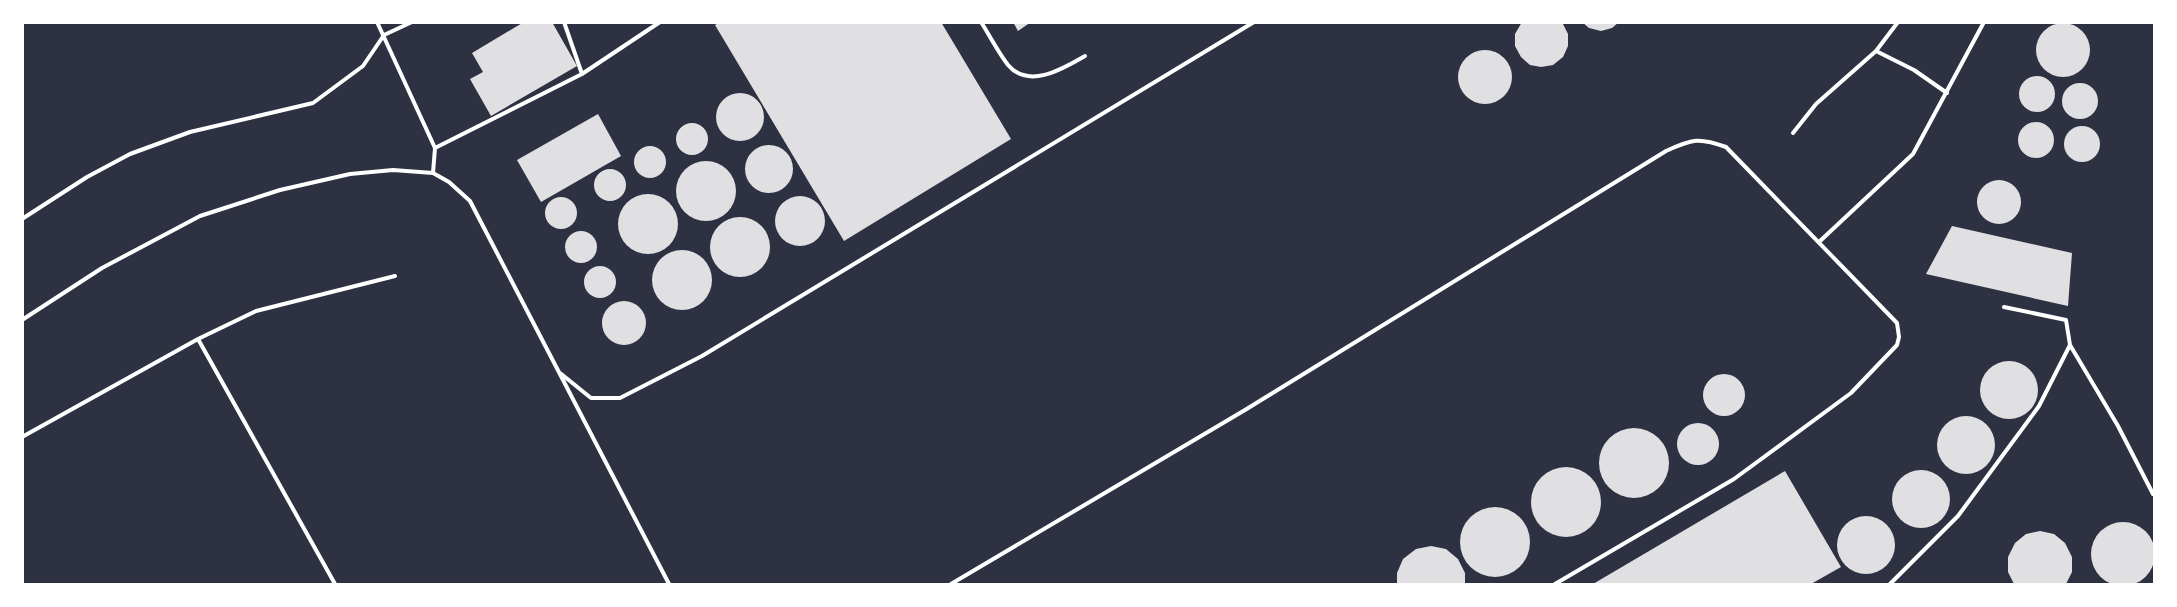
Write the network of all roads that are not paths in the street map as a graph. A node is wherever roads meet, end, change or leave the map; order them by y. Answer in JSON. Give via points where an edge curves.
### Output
{"nodes":[{"id":1,"x":377,"y":22,"type":"edge"},
{"id":2,"x":412,"y":22,"type":"edge"},
{"id":3,"x":564,"y":22,"type":"edge"},
{"id":4,"x":660,"y":22,"type":"edge"},
{"id":5,"x":981,"y":22,"type":"edge"},
{"id":6,"x":1254,"y":22,"type":"edge"},
{"id":7,"x":1898,"y":22,"type":"edge"},
{"id":8,"x":1984,"y":22,"type":"edge"},
{"id":9,"x":384,"y":35,"type":"junction"},
{"id":10,"x":1876,"y":51,"type":"junction"},
{"id":11,"x":1085,"y":56,"type":"dead end"},
{"id":12,"x":582,"y":74,"type":"junction"},
{"id":13,"x":1947,"y":93,"type":"junction"},
{"id":14,"x":1792,"y":134,"type":"dead end"},
{"id":15,"x":435,"y":148,"type":"junction"},
{"id":16,"x":433,"y":173,"type":"junction"},
{"id":17,"x":22,"y":219,"type":"edge"},
{"id":18,"x":1820,"y":242,"type":"junction"},
{"id":19,"x":395,"y":276,"type":"dead end"},
{"id":20,"x":2004,"y":307,"type":"dead end"},
{"id":21,"x":22,"y":320,"type":"edge"},
{"id":22,"x":198,"y":339,"type":"junction"},
{"id":23,"x":2070,"y":345,"type":"junction"},
{"id":24,"x":559,"y":371,"type":"junction"},
{"id":25,"x":22,"y":437,"type":"edge"},
{"id":26,"x":2153,"y":494,"type":"dead end"},
{"id":27,"x":336,"y":584,"type":"edge"},
{"id":28,"x":669,"y":584,"type":"edge"},
{"id":29,"x":951,"y":584,"type":"edge"},
{"id":30,"x":1555,"y":584,"type":"edge"},
{"id":31,"x":1890,"y":584,"type":"edge"}],
"edges":[{"from":1,"to":9,"type":"lane"},
{"from":2,"to":9,"type":"lane"},
{"from":3,"to":12,"type":"lane"},
{"from":4,"to":12,"type":"lane"},
{"from":5,"to":11,"type":"lane","via":[[1015,71],[1041,77]]},
{"from":6,"to":24,"type":"lane","via":[[702,356],[620,398],[591,398]]},
{"from":7,"to":10,"type":"lane"},
{"from":8,"to":13,"type":"lane"},
{"from":9,"to":15,"type":"lane"},
{"from":9,"to":17,"type":"lane","via":[[363,66],[313,103],[190,132],[130,154]]},
{"from":10,"to":13,"type":"lane","via":[[1914,70]]},
{"from":10,"to":14,"type":"lane","via":[[1816,104]]},
{"from":12,"to":15,"type":"lane"},
{"from":13,"to":18,"type":"lane","via":[[1913,154]]},
{"from":15,"to":16,"type":"lane"},
{"from":16,"to":21,"type":"lane","via":[[393,170],[350,174],[280,190],[200,216],[102,268]]},
{"from":16,"to":24,"type":"lane","via":[[470,201]]},
{"from":18,"to":29,"type":"lane","via":[[1726,147],[1706,140],[1686,142],[1666,151],[1245,410]]},
{"from":18,"to":30,"type":"lane","via":[[1897,323],[1899,337],[1893,350],[1851,393],[1734,479]]},
{"from":19,"to":22,"type":"lane","via":[[256,311]]},
{"from":20,"to":23,"type":"lane","via":[[2066,320]]},
{"from":22,"to":25,"type":"lane"},
{"from":22,"to":27,"type":"lane"},
{"from":23,"to":26,"type":"lane","via":[[2118,426]]},
{"from":23,"to":31,"type":"lane","via":[[2039,406],[1958,516]]},
{"from":24,"to":28,"type":"lane"}]}
